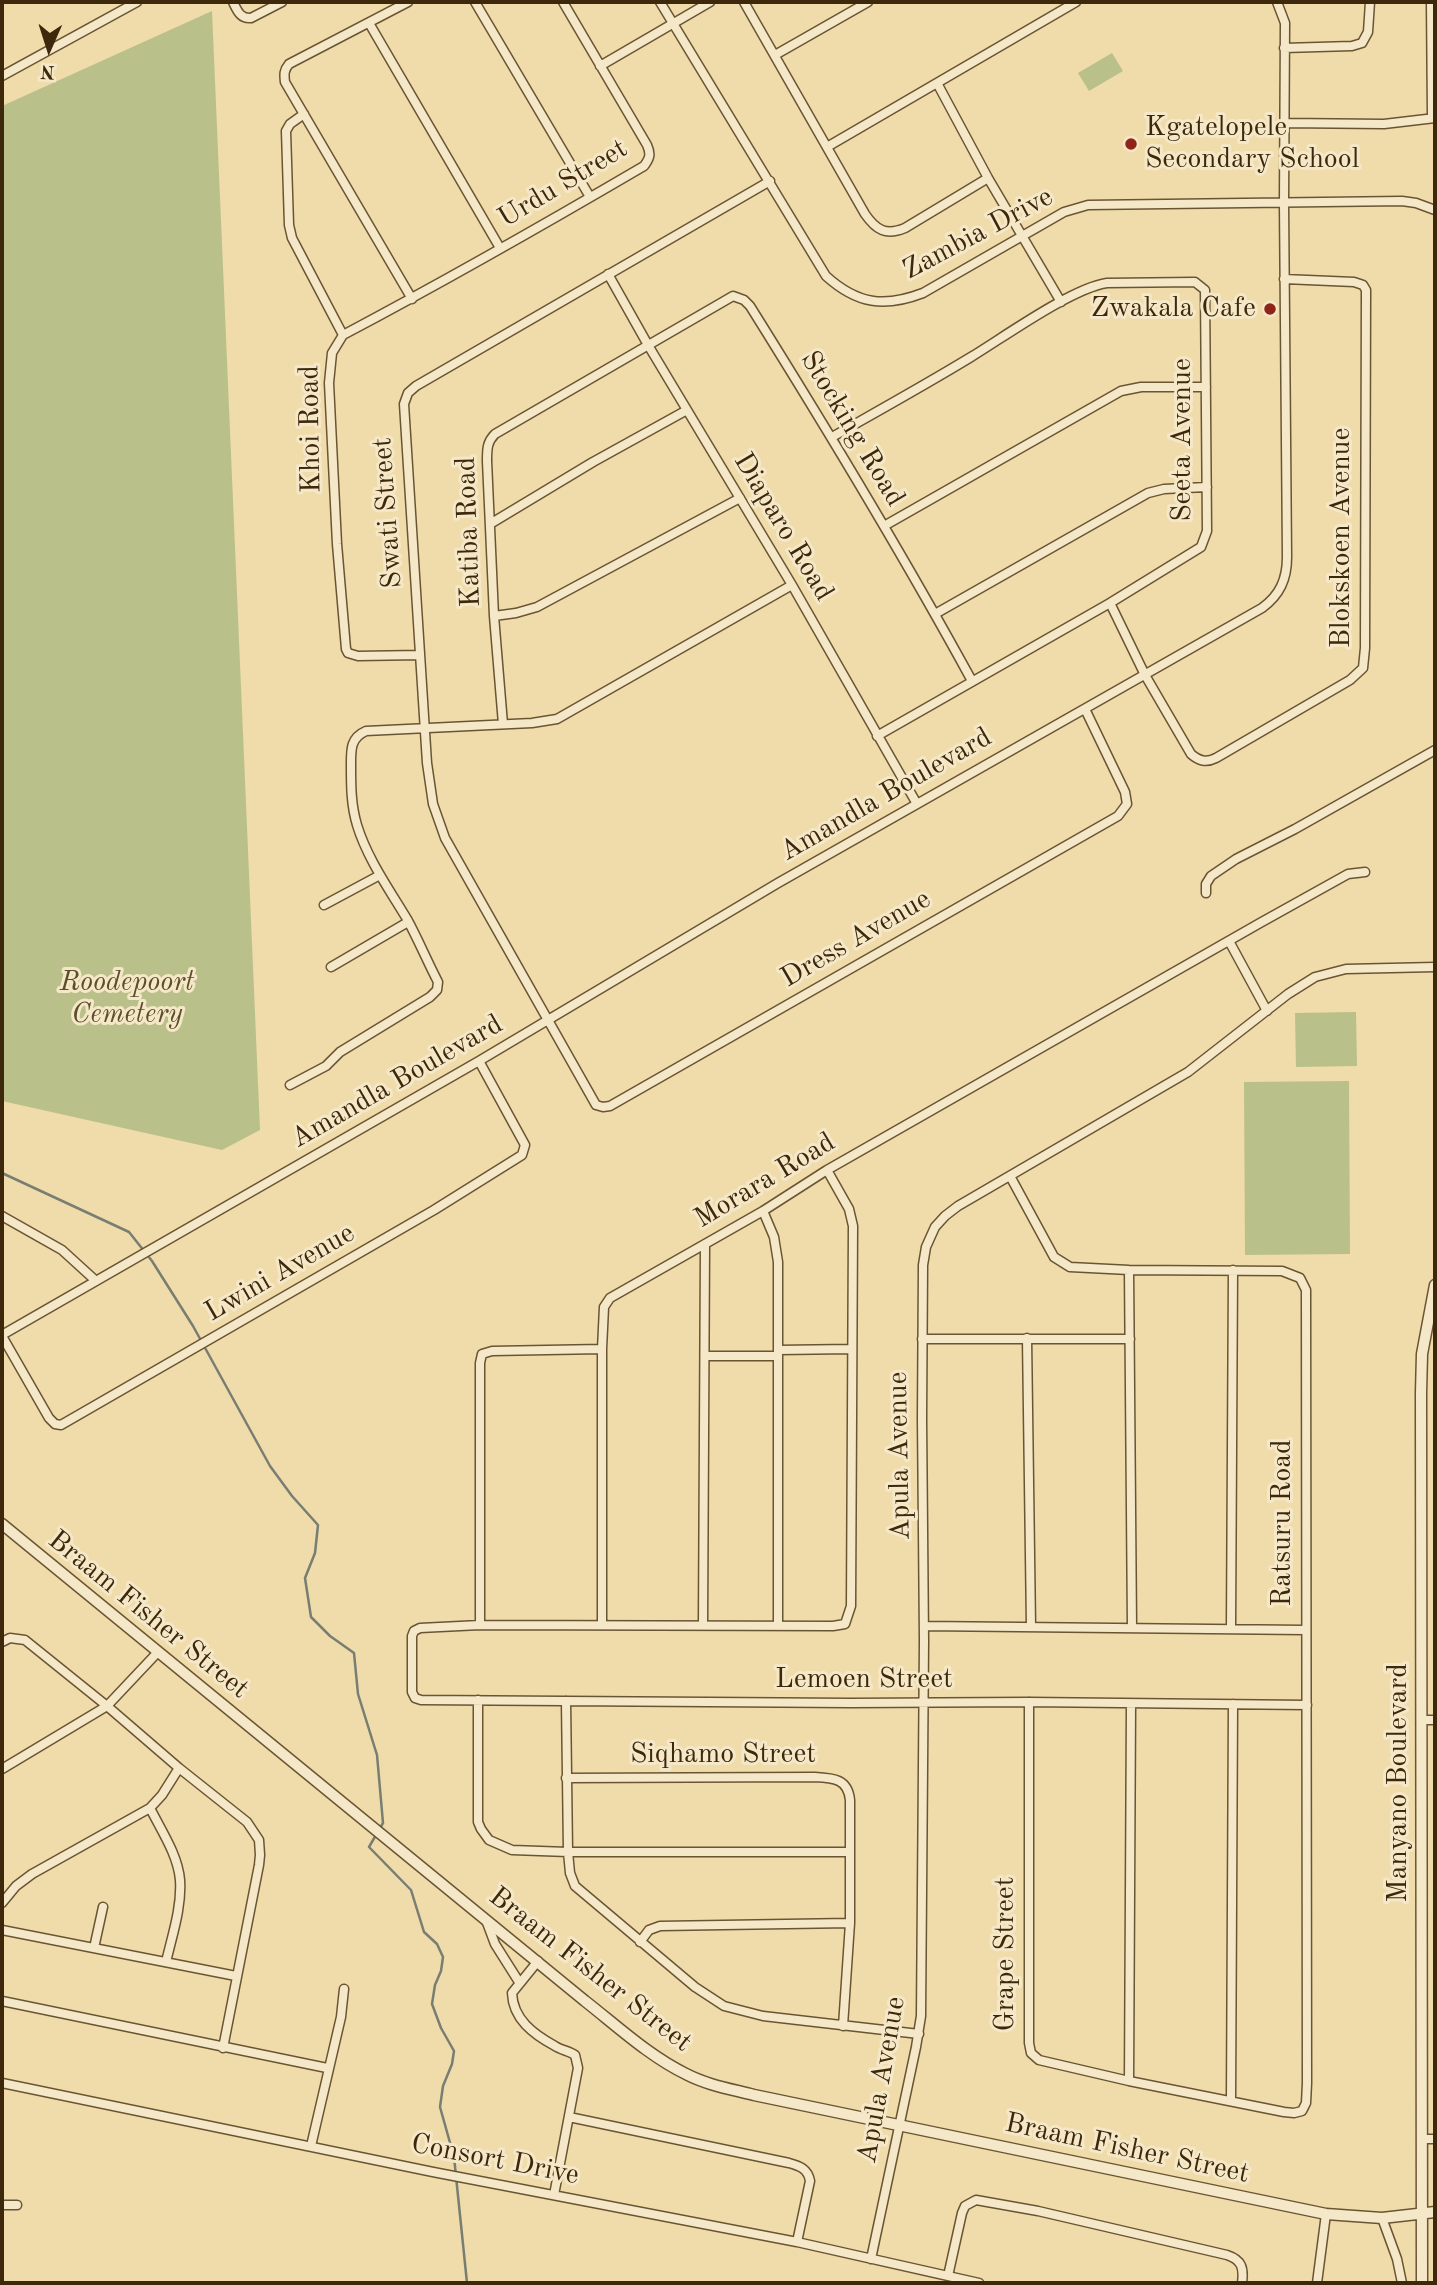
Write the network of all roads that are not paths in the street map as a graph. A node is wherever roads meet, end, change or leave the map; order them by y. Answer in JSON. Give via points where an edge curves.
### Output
{"nodes":[{"id":1,"x":137,"y":2,"type":"edge"},
{"id":2,"x":233,"y":2,"type":"edge"},
{"id":3,"x":282,"y":2,"type":"edge"},
{"id":4,"x":408,"y":2,"type":"edge"},
{"id":5,"x":475,"y":2,"type":"edge"},
{"id":6,"x":563,"y":2,"type":"edge"},
{"id":7,"x":660,"y":2,"type":"edge"},
{"id":8,"x":710,"y":2,"type":"edge"},
{"id":9,"x":744,"y":2,"type":"edge"},
{"id":10,"x":869,"y":2,"type":"edge"},
{"id":11,"x":1076,"y":2,"type":"edge"},
{"id":12,"x":1277,"y":2,"type":"edge"},
{"id":13,"x":1370,"y":2,"type":"edge"},
{"id":14,"x":1431,"y":2,"type":"edge"},
{"id":15,"x":673,"y":22,"type":"junction"},
{"id":16,"x":369,"y":23,"type":"junction"},
{"id":17,"x":1284,"y":48,"type":"junction"},
{"id":18,"x":775,"y":55,"type":"junction"},
{"id":19,"x":600,"y":66,"type":"junction"},
{"id":20,"x":2,"y":76,"type":"edge"},
{"id":21,"x":937,"y":83,"type":"junction"},
{"id":22,"x":304,"y":114,"type":"junction"},
{"id":23,"x":1434,"y":118,"type":"edge"},
{"id":24,"x":1284,"y":123,"type":"junction"},
{"id":25,"x":827,"y":147,"type":"junction"},
{"id":26,"x":988,"y":178,"type":"junction"},
{"id":27,"x":770,"y":181,"type":"junction"},
{"id":28,"x":590,"y":197,"type":"junction"},
{"id":29,"x":1284,"y":202,"type":"junction"},
{"id":30,"x":1435,"y":209,"type":"edge"},
{"id":31,"x":1022,"y":236,"type":"junction"},
{"id":32,"x":500,"y":248,"type":"junction"},
{"id":33,"x":608,"y":274,"type":"junction"},
{"id":34,"x":1284,"y":279,"type":"junction"},
{"id":35,"x":412,"y":299,"type":"junction"},
{"id":36,"x":1061,"y":302,"type":"junction"},
{"id":37,"x":343,"y":335,"type":"junction"},
{"id":38,"x":648,"y":345,"type":"junction"},
{"id":39,"x":1206,"y":387,"type":"junction"},
{"id":40,"x":687,"y":410,"type":"junction"},
{"id":41,"x":832,"y":437,"type":"junction"},
{"id":42,"x":1207,"y":487,"type":"junction"},
{"id":43,"x":740,"y":498,"type":"junction"},
{"id":44,"x":490,"y":524,"type":"junction"},
{"id":45,"x":884,"y":526,"type":"junction"},
{"id":46,"x":792,"y":585,"type":"junction"},
{"id":47,"x":1110,"y":603,"type":"junction"},
{"id":48,"x":935,"y":614,"type":"junction"},
{"id":49,"x":494,"y":616,"type":"junction"},
{"id":50,"x":420,"y":655,"type":"junction"},
{"id":51,"x":1145,"y":675,"type":"junction"},
{"id":52,"x":972,"y":681,"type":"junction"},
{"id":53,"x":1085,"y":709,"type":"junction"},
{"id":54,"x":503,"y":724,"type":"junction"},
{"id":55,"x":424,"y":727,"type":"junction"},
{"id":56,"x":877,"y":736,"type":"junction"},
{"id":57,"x":1435,"y":750,"type":"edge"},
{"id":58,"x":917,"y":804,"type":"junction"},
{"id":59,"x":1365,"y":872,"type":"dead end"},
{"id":60,"x":380,"y":875,"type":"junction"},
{"id":61,"x":1206,"y":893,"type":"dead end"},
{"id":62,"x":324,"y":905,"type":"dead end"},
{"id":63,"x":408,"y":922,"type":"junction"},
{"id":64,"x":1229,"y":941,"type":"junction"},
{"id":65,"x":331,"y":967,"type":"dead end"},
{"id":66,"x":1435,"y":967,"type":"edge"},
{"id":67,"x":1267,"y":1011,"type":"junction"},
{"id":68,"x":549,"y":1020,"type":"junction"},
{"id":69,"x":479,"y":1061,"type":"junction"},
{"id":70,"x":290,"y":1085,"type":"dead end"},
{"id":71,"x":827,"y":1170,"type":"junction"},
{"id":72,"x":1010,"y":1176,"type":"junction"},
{"id":73,"x":763,"y":1211,"type":"junction"},
{"id":74,"x":2,"y":1216,"type":"edge"},
{"id":75,"x":705,"y":1244,"type":"junction"},
{"id":76,"x":1129,"y":1270,"type":"junction"},
{"id":77,"x":1233,"y":1270,"type":"junction"},
{"id":78,"x":96,"y":1281,"type":"junction"},
{"id":79,"x":1435,"y":1285,"type":"edge"},
{"id":80,"x":2,"y":1335,"type":"edge"},
{"id":81,"x":1027,"y":1338,"type":"junction"},
{"id":82,"x":922,"y":1339,"type":"junction"},
{"id":83,"x":1130,"y":1339,"type":"junction"},
{"id":84,"x":601,"y":1349,"type":"junction"},
{"id":85,"x":852,"y":1349,"type":"junction"},
{"id":86,"x":778,"y":1353,"type":"junction"},
{"id":87,"x":705,"y":1356,"type":"junction"},
{"id":88,"x":2,"y":1524,"type":"edge"},
{"id":89,"x":480,"y":1625,"type":"junction"},
{"id":90,"x":602,"y":1625,"type":"junction"},
{"id":91,"x":703,"y":1625,"type":"junction"},
{"id":92,"x":778,"y":1626,"type":"junction"},
{"id":93,"x":924,"y":1626,"type":"junction"},
{"id":94,"x":1031,"y":1627,"type":"junction"},
{"id":95,"x":1132,"y":1628,"type":"junction"},
{"id":96,"x":1231,"y":1629,"type":"junction"},
{"id":97,"x":1305,"y":1630,"type":"junction"},
{"id":98,"x":2,"y":1642,"type":"edge"},
{"id":99,"x":157,"y":1653,"type":"junction"},
{"id":100,"x":478,"y":1700,"type":"junction"},
{"id":101,"x":566,"y":1701,"type":"junction"},
{"id":102,"x":1029,"y":1702,"type":"junction"},
{"id":103,"x":924,"y":1703,"type":"junction"},
{"id":104,"x":1131,"y":1704,"type":"junction"},
{"id":105,"x":1233,"y":1704,"type":"junction"},
{"id":106,"x":1307,"y":1705,"type":"junction"},
{"id":107,"x":107,"y":1706,"type":"junction"},
{"id":108,"x":1421,"y":1720,"type":"junction"},
{"id":109,"x":1435,"y":1720,"type":"edge"},
{"id":110,"x":179,"y":1768,"type":"junction"},
{"id":111,"x":2,"y":1769,"type":"edge"},
{"id":112,"x":566,"y":1778,"type":"junction"},
{"id":113,"x":150,"y":1808,"type":"junction"},
{"id":114,"x":568,"y":1852,"type":"junction"},
{"id":115,"x":850,"y":1852,"type":"junction"},
{"id":116,"x":2,"y":1903,"type":"edge"},
{"id":117,"x":103,"y":1907,"type":"dead end"},
{"id":118,"x":485,"y":1917,"type":"junction"},
{"id":119,"x":850,"y":1923,"type":"junction"},
{"id":120,"x":2,"y":1930,"type":"edge"},
{"id":121,"x":640,"y":1942,"type":"junction"},
{"id":122,"x":94,"y":1948,"type":"junction"},
{"id":123,"x":537,"y":1961,"type":"junction"},
{"id":124,"x":166,"y":1962,"type":"junction"},
{"id":125,"x":236,"y":1976,"type":"junction"},
{"id":126,"x":519,"y":1982,"type":"junction"},
{"id":127,"x":344,"y":1989,"type":"dead end"},
{"id":128,"x":2,"y":2001,"type":"edge"},
{"id":129,"x":843,"y":2026,"type":"junction"},
{"id":130,"x":919,"y":2034,"type":"junction"},
{"id":131,"x":223,"y":2048,"type":"junction"},
{"id":132,"x":327,"y":2068,"type":"junction"},
{"id":133,"x":1129,"y":2081,"type":"junction"},
{"id":134,"x":2,"y":2083,"type":"edge"},
{"id":135,"x":1231,"y":2101,"type":"junction"},
{"id":136,"x":1302,"y":2111,"type":"joint"},
{"id":137,"x":569,"y":2118,"type":"junction"},
{"id":138,"x":899,"y":2124,"type":"junction"},
{"id":139,"x":1422,"y":2139,"type":"junction"},
{"id":140,"x":1435,"y":2139,"type":"edge"},
{"id":141,"x":311,"y":2146,"type":"junction"},
{"id":142,"x":554,"y":2195,"type":"junction"},
{"id":143,"x":2,"y":2204,"type":"edge"},
{"id":144,"x":18,"y":2205,"type":"dead end"},
{"id":145,"x":1435,"y":2212,"type":"edge"},
{"id":146,"x":1326,"y":2214,"type":"junction"},
{"id":147,"x":1422,"y":2214,"type":"junction"},
{"id":148,"x":1382,"y":2218,"type":"junction"},
{"id":149,"x":797,"y":2242,"type":"junction"},
{"id":150,"x":871,"y":2259,"type":"junction"},
{"id":151,"x":948,"y":2276,"type":"junction"},
{"id":152,"x":979,"y":2283,"type":"edge"},
{"id":153,"x":1242,"y":2283,"type":"edge"},
{"id":154,"x":1317,"y":2283,"type":"edge"},
{"id":155,"x":1402,"y":2283,"type":"edge"},
{"id":156,"x":1422,"y":2283,"type":"edge"}],
"edges":[{"from":1,"to":20,"type":"street"},
{"from":2,"to":3,"type":"street","via":[[246,19]]},
{"from":4,"to":16,"type":"street"},
{"from":5,"to":28,"type":"street"},
{"from":6,"to":19,"type":"street","name":"Urdu Street"},
{"from":7,"to":15,"type":"street","name":"Zambia Drive"},
{"from":8,"to":15,"type":"street"},
{"from":9,"to":18,"type":"street"},
{"from":10,"to":18,"type":"street"},
{"from":11,"to":21,"type":"street"},
{"from":12,"to":17,"type":"street","name":"Amandla Boulevard","via":[[1284,20]]},
{"from":13,"to":17,"type":"street","via":[[1368,32],[1362,43]]},
{"from":14,"to":23,"type":"street"},
{"from":15,"to":19,"type":"street"},
{"from":15,"to":27,"type":"street","name":"Zambia Drive"},
{"from":16,"to":22,"type":"street","via":[[284,70],[285,82]]},
{"from":16,"to":32,"type":"street"},
{"from":17,"to":24,"type":"street","name":"Amandla Boulevard"},
{"from":18,"to":25,"type":"street"},
{"from":19,"to":28,"type":"street","name":"Urdu Street","via":[[650,156],[644,166]]},
{"from":21,"to":25,"type":"street"},
{"from":21,"to":26,"type":"street"},
{"from":22,"to":35,"type":"street"},
{"from":22,"to":37,"type":"street","name":"Khoi Road","via":[[286,131],[289,225],[296,249]]},
{"from":23,"to":24,"type":"street","via":[[1393,124]]},
{"from":24,"to":29,"type":"street","name":"Amandla Boulevard"},
{"from":25,"to":26,"type":"street","via":[[872,224],[887,232],[905,228]]},
{"from":26,"to":31,"type":"street"},
{"from":27,"to":31,"type":"street","name":"Zambia Drive","via":[[826,276],[855,296],[877,302],[902,301],[923,293]]},
{"from":27,"to":33,"type":"street","name":"Swati Street"},
{"from":28,"to":32,"type":"street","name":"Urdu Street"},
{"from":29,"to":30,"type":"street","name":"Zambia Drive","via":[[1402,201]]},
{"from":29,"to":31,"type":"street","name":"Zambia Drive","via":[[1088,205],[1064,212]]},
{"from":29,"to":34,"type":"street","name":"Amandla Boulevard"},
{"from":31,"to":36,"type":"street"},
{"from":32,"to":35,"type":"street","name":"Urdu Street"},
{"from":33,"to":38,"type":"street","name":"Diaparo Road"},
{"from":33,"to":50,"type":"street","name":"Swati Street","via":[[416,386],[406,397]]},
{"from":34,"to":51,"type":"street","name":"Amandla Boulevard","via":[[1284,582],[1262,608]]},
{"from":34,"to":51,"type":"street","name":"Blokskoen Avenue","via":[[1354,282],[1366,290],[1363,668],[1350,680],[1205,761],[1191,754]]},
{"from":35,"to":37,"type":"street","name":"Urdu Street"},
{"from":36,"to":39,"type":"street","name":"Seeta Avenue","via":[[1100,284],[1200,284],[1206,298]]},
{"from":36,"to":41,"type":"street","name":"Seeta Avenue"},
{"from":37,"to":50,"type":"street","name":"Khoi Road","via":[[332,353],[328,383],[346,649],[358,656]]},
{"from":38,"to":40,"type":"street","name":"Diaparo Road"},
{"from":38,"to":41,"type":"street","name":"Stocking Road","via":[[729,297],[739,297],[750,306]]},
{"from":38,"to":44,"type":"street","name":"Katiba Road","via":[[490,439]]},
{"from":39,"to":42,"type":"street","name":"Seeta Avenue"},
{"from":39,"to":45,"type":"street","via":[[1121,391]]},
{"from":40,"to":43,"type":"street","name":"Diaparo Road"},
{"from":40,"to":44,"type":"street"},
{"from":41,"to":45,"type":"street","name":"Stocking Road"},
{"from":42,"to":47,"type":"street","name":"Seeta Avenue","via":[[1207,531],[1201,547]]},
{"from":42,"to":48,"type":"street","via":[[1148,494]]},
{"from":43,"to":46,"type":"street","name":"Diaparo Road"},
{"from":43,"to":49,"type":"street","via":[[537,607]]},
{"from":44,"to":49,"type":"street","name":"Katiba Road"},
{"from":45,"to":48,"type":"street","name":"Stocking Road"},
{"from":46,"to":54,"type":"street","via":[[556,719]]},
{"from":46,"to":56,"type":"street","name":"Diaparo Road"},
{"from":47,"to":51,"type":"street","name":"Blokskoen Avenue"},
{"from":47,"to":52,"type":"street","name":"Seeta Avenue"},
{"from":48,"to":52,"type":"street","name":"Stocking Road"},
{"from":49,"to":54,"type":"street","name":"Katiba Road"},
{"from":50,"to":55,"type":"street","name":"Swati Street"},
{"from":51,"to":53,"type":"street","name":"Amandla Boulevard"},
{"from":52,"to":56,"type":"street","name":"Seeta Avenue"},
{"from":53,"to":58,"type":"street","name":"Amandla Boulevard"},
{"from":53,"to":68,"type":"street","name":"Dress Avenue","via":[[1125,792],[1127,804],[1118,816],[610,1106],[599,1107],[593,1101]]},
{"from":54,"to":55,"type":"street"},
{"from":55,"to":60,"type":"street","via":[[366,731],[352,743],[351,797],[357,826]]},
{"from":55,"to":68,"type":"street","name":"Swati Street","via":[[429,783],[439,824]]},
{"from":56,"to":58,"type":"street","name":"Diaparo Road"},
{"from":57,"to":61,"type":"street","via":[[1236,859],[1211,876]]},
{"from":58,"to":68,"type":"street","name":"Amandla Boulevard"},
{"from":59,"to":64,"type":"street","name":"Morara Road","via":[[1348,874]]},
{"from":60,"to":62,"type":"street"},
{"from":60,"to":63,"type":"street"},
{"from":63,"to":65,"type":"street"},
{"from":63,"to":70,"type":"street","via":[[438,982],[437,990],[340,1052],[326,1066]]},
{"from":64,"to":67,"type":"street"},
{"from":64,"to":71,"type":"street","name":"Morara Road"},
{"from":66,"to":67,"type":"street","name":"Apula Avenue","via":[[1328,972],[1302,984]]},
{"from":67,"to":72,"type":"street","name":"Apula Avenue","via":[[1188,1072]]},
{"from":68,"to":69,"type":"street","name":"Amandla Boulevard"},
{"from":69,"to":78,"type":"street","name":"Amandla Boulevard"},
{"from":69,"to":80,"type":"street","name":"Lwini Avenue","via":[[525,1145],[522,1155],[212,1340],[61,1425],[52,1422],[43,1409]]},
{"from":71,"to":73,"type":"street","name":"Morara Road"},
{"from":71,"to":85,"type":"street","via":[[852,1219]]},
{"from":72,"to":76,"type":"street","name":"Ratsuru Road","via":[[1049,1249],[1062,1264]]},
{"from":72,"to":82,"type":"street","name":"Apula Avenue","via":[[958,1206],[932,1232],[923,1265]]},
{"from":73,"to":75,"type":"street","name":"Morara Road"},
{"from":73,"to":86,"type":"street","via":[[776,1245]]},
{"from":74,"to":78,"type":"street","via":[[62,1250]]},
{"from":75,"to":84,"type":"street","name":"Morara Road","via":[[610,1298],[603,1311]]},
{"from":75,"to":87,"type":"street"},
{"from":76,"to":77,"type":"street","name":"Ratsuru Road"},
{"from":76,"to":83,"type":"street"},
{"from":77,"to":96,"type":"street"},
{"from":77,"to":97,"type":"street","name":"Ratsuru Road","via":[[1289,1272],[1300,1278],[1306,1290]]},
{"from":78,"to":80,"type":"street","name":"Amandla Boulevard"},
{"from":79,"to":108,"type":"street","name":"Manyano Boulevard","via":[[1422,1354]]},
{"from":81,"to":82,"type":"street"},
{"from":81,"to":83,"type":"street"},
{"from":81,"to":94,"type":"street"},
{"from":82,"to":93,"type":"street","name":"Apula Avenue"},
{"from":83,"to":95,"type":"street"},
{"from":84,"to":89,"type":"street","via":[[482,1354]]},
{"from":84,"to":90,"type":"street","name":"Morara Road"},
{"from":85,"to":86,"type":"street"},
{"from":85,"to":92,"type":"street","via":[[851,1606],[845,1625]]},
{"from":86,"to":87,"type":"street"},
{"from":86,"to":92,"type":"street"},
{"from":87,"to":91,"type":"street"},
{"from":88,"to":99,"type":"street","name":"Braam Fisher Street"},
{"from":89,"to":90,"type":"street"},
{"from":89,"to":100,"type":"street","name":"Lemoen Street","via":[[420,1628],[412,1636],[415,1698]]},
{"from":90,"to":91,"type":"street"},
{"from":91,"to":92,"type":"street"},
{"from":93,"to":94,"type":"street"},
{"from":93,"to":103,"type":"street","name":"Apula Avenue"},
{"from":94,"to":95,"type":"street"},
{"from":95,"to":96,"type":"street"},
{"from":96,"to":97,"type":"street"},
{"from":97,"to":106,"type":"street","name":"Ratsuru Road"},
{"from":98,"to":107,"type":"street","via":[[24,1640]]},
{"from":99,"to":107,"type":"street"},
{"from":99,"to":118,"type":"street","name":"Braam Fisher Street"},
{"from":100,"to":101,"type":"street","name":"Lemoen Street"},
{"from":100,"to":114,"type":"street","via":[[477,1814],[481,1829],[496,1844],[512,1850]]},
{"from":101,"to":103,"type":"street","name":"Lemoen Street"},
{"from":101,"to":112,"type":"street"},
{"from":102,"to":103,"type":"street","name":"Lemoen Street"},
{"from":102,"to":104,"type":"street","name":"Lemoen Street"},
{"from":102,"to":133,"type":"street","name":"Grape Street","via":[[1031,2053],[1039,2060]]},
{"from":103,"to":130,"type":"street","name":"Apula Avenue"},
{"from":104,"to":105,"type":"street","name":"Lemoen Street"},
{"from":104,"to":133,"type":"street"},
{"from":105,"to":106,"type":"street","name":"Lemoen Street"},
{"from":105,"to":135,"type":"street"},
{"from":106,"to":136,"type":"street","name":"Ratsuru Road","via":[[1307,2090]]},
{"from":107,"to":110,"type":"street"},
{"from":107,"to":111,"type":"street"},
{"from":108,"to":109,"type":"street"},
{"from":108,"to":139,"type":"street","name":"Manyano Boulevard"},
{"from":110,"to":113,"type":"street"},
{"from":110,"to":125,"type":"street","via":[[252,1828],[259,1840]]},
{"from":112,"to":114,"type":"street"},
{"from":112,"to":115,"type":"street","name":"Siqhamo Street","via":[[836,1779],[849,1793]]},
{"from":113,"to":116,"type":"street","via":[[32,1874]]},
{"from":113,"to":124,"type":"street","via":[[173,1853],[180,1879]]},
{"from":114,"to":115,"type":"street"},
{"from":114,"to":121,"type":"street","via":[[575,1886]]},
{"from":115,"to":119,"type":"street","name":"Siqhamo Street"},
{"from":117,"to":122,"type":"street"},
{"from":118,"to":123,"type":"street","name":"Braam Fisher Street"},
{"from":118,"to":126,"type":"street","via":[[495,1944]]},
{"from":119,"to":121,"type":"street","via":[[669,1926],[649,1930]]},
{"from":119,"to":129,"type":"street","name":"Siqhamo Street"},
{"from":120,"to":122,"type":"street"},
{"from":121,"to":129,"type":"street","via":[[724,2006]]},
{"from":122,"to":124,"type":"street"},
{"from":123,"to":126,"type":"street"},
{"from":123,"to":138,"type":"street","name":"Braam Fisher Street","via":[[645,2048],[688,2075],[754,2095]]},
{"from":124,"to":125,"type":"street"},
{"from":125,"to":131,"type":"street"},
{"from":126,"to":137,"type":"street","via":[[512,1993],[519,2019],[534,2034],[572,2053],[578,2061]]},
{"from":127,"to":132,"type":"street"},
{"from":128,"to":131,"type":"street"},
{"from":129,"to":130,"type":"street"},
{"from":130,"to":138,"type":"street","name":"Apula Avenue"},
{"from":131,"to":132,"type":"street"},
{"from":132,"to":141,"type":"street"},
{"from":133,"to":135,"type":"street","name":"Grape Street"},
{"from":134,"to":141,"type":"street","name":"Consort Drive"},
{"from":135,"to":136,"type":"street","name":"Grape Street","via":[[1284,2112]]},
{"from":137,"to":142,"type":"street"},
{"from":137,"to":149,"type":"street","via":[[802,2167],[810,2181]]},
{"from":138,"to":146,"type":"street","name":"Braam Fisher Street"},
{"from":138,"to":150,"type":"street","name":"Apula Avenue"},
{"from":139,"to":140,"type":"street"},
{"from":139,"to":147,"type":"street","name":"Manyano Boulevard"},
{"from":141,"to":142,"type":"street","name":"Consort Drive"},
{"from":142,"to":149,"type":"street","name":"Consort Drive"},
{"from":143,"to":144,"type":"street"},
{"from":145,"to":147,"type":"street","name":"Braam Fisher Street"},
{"from":146,"to":148,"type":"street","name":"Braam Fisher Street"},
{"from":146,"to":154,"type":"street"},
{"from":147,"to":148,"type":"street","name":"Braam Fisher Street"},
{"from":147,"to":156,"type":"street","name":"Manyano Boulevard"},
{"from":148,"to":155,"type":"street"},
{"from":149,"to":150,"type":"street","name":"Consort Drive"},
{"from":150,"to":151,"type":"street","name":"Consort Drive"},
{"from":151,"to":152,"type":"street","name":"Consort Drive"},
{"from":151,"to":153,"type":"street","via":[[962,2213],[976,2200],[1227,2255],[1242,2265]]}]}
